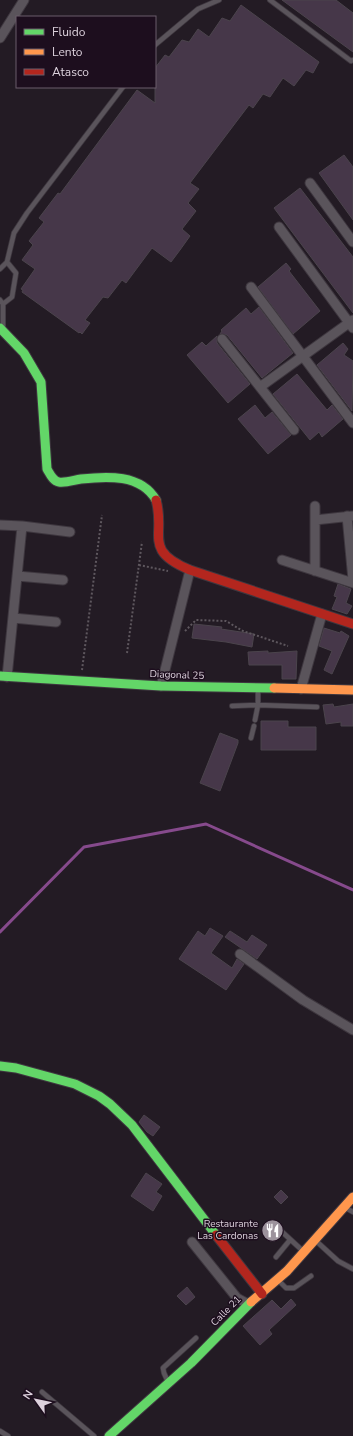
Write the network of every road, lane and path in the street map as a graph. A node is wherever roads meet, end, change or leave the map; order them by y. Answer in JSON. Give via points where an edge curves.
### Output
{"nodes":[{"id":1,"x":24,"y":0,"type":"edge"},
{"id":2,"x":219,"y":0,"type":"edge"},
{"id":3,"x":270,"y":0,"type":"edge"},
{"id":4,"x":0,"y":38,"type":"edge"},
{"id":5,"x":156,"y":44,"type":"edge"},
{"id":6,"x":353,"y":60,"type":"edge"},
{"id":7,"x":122,"y":88,"type":"edge"},
{"id":8,"x":310,"y":183,"type":"dead end"},
{"id":9,"x":279,"y":227,"type":"dead end"},
{"id":10,"x":353,"y":242,"type":"edge"},
{"id":11,"x":6,"y":262,"type":"junction"},
{"id":12,"x":0,"y":269,"type":"edge"},
{"id":13,"x":252,"y":287,"type":"dead end"},
{"id":14,"x":2,"y":302,"type":"edge"},
{"id":15,"x":352,"y":324,"type":"edge"},
{"id":16,"x":1,"y":330,"type":"edge"},
{"id":17,"x":222,"y":339,"type":"dead end"},
{"id":18,"x":304,"y":356,"type":"junction"},
{"id":19,"x":260,"y":387,"type":"junction"},
{"id":20,"x":353,"y":423,"type":"edge"},
{"id":21,"x":294,"y":430,"type":"dead end"},
{"id":22,"x":315,"y":506,"type":"dead end"},
{"id":23,"x":102,"y":515,"type":"dead end"},
{"id":24,"x":350,"y":516,"type":"edge"},
{"id":25,"x":315,"y":520,"type":"junction"},
{"id":26,"x":0,"y":524,"type":"edge"},
{"id":27,"x":22,"y":526,"type":"junction"},
{"id":28,"x":70,"y":532,"type":"dead end"},
{"id":29,"x":142,"y":542,"type":"dead end"},
{"id":30,"x":282,"y":560,"type":"dead end"},
{"id":31,"x":139,"y":565,"type":"junction"},
{"id":32,"x":314,"y":571,"type":"junction"},
{"id":33,"x":190,"y":573,"type":"junction"},
{"id":34,"x":17,"y":576,"type":"junction"},
{"id":35,"x":63,"y":580,"type":"dead end"},
{"id":36,"x":353,"y":580,"type":"edge"},
{"id":37,"x":353,"y":583,"type":"edge"},
{"id":38,"x":322,"y":614,"type":"junction"},
{"id":39,"x":13,"y":618,"type":"junction"},
{"id":40,"x":56,"y":622,"type":"dead end"},
{"id":41,"x":353,"y":624,"type":"edge"},
{"id":42,"x":170,"y":644,"type":"junction"},
{"id":43,"x":288,"y":646,"type":"dead end"},
{"id":44,"x":127,"y":653,"type":"dead end"},
{"id":45,"x":4,"y":676,"type":"edge"},
{"id":46,"x":81,"y":682,"type":"junction"},
{"id":47,"x":161,"y":686,"type":"junction"},
{"id":48,"x":258,"y":688,"type":"junction"},
{"id":49,"x":301,"y":689,"type":"junction"},
{"id":50,"x":353,"y":690,"type":"edge"},
{"id":51,"x":258,"y":705,"type":"junction"},
{"id":52,"x":232,"y":706,"type":"dead end"},
{"id":53,"x":317,"y":707,"type":"dead end"},
{"id":54,"x":255,"y":720,"type":"dead end"},
{"id":55,"x":254,"y":726,"type":"dead end"},
{"id":56,"x":251,"y":738,"type":"dead end"},
{"id":57,"x":240,"y":954,"type":"dead end"},
{"id":58,"x":353,"y":1030,"type":"edge"},
{"id":59,"x":0,"y":1066,"type":"edge"},
{"id":60,"x":353,"y":1197,"type":"edge"},
{"id":61,"x":344,"y":1207,"type":"junction"},
{"id":62,"x":353,"y":1212,"type":"edge"},
{"id":63,"x":279,"y":1229,"type":"dead end"},
{"id":64,"x":290,"y":1240,"type":"junction"},
{"id":65,"x":315,"y":1240,"type":"junction"},
{"id":66,"x":192,"y":1242,"type":"dead end"},
{"id":67,"x":304,"y":1252,"type":"junction"},
{"id":68,"x":276,"y":1257,"type":"dead end"},
{"id":69,"x":353,"y":1269,"type":"edge"},
{"id":70,"x":311,"y":1276,"type":"dead end"},
{"id":71,"x":278,"y":1280,"type":"junction"},
{"id":72,"x":262,"y":1294,"type":"junction"},
{"id":73,"x":248,"y":1304,"type":"junction"},
{"id":74,"x":196,"y":1338,"type":"dead end"},
{"id":75,"x":168,"y":1382,"type":"junction"},
{"id":76,"x":42,"y":1392,"type":"dead end"},
{"id":77,"x":0,"y":1431,"type":"edge"},
{"id":78,"x":8,"y":1436,"type":"edge"},
{"id":79,"x":94,"y":1436,"type":"edge"},
{"id":80,"x":109,"y":1436,"type":"edge"}],
"edges":[{"from":1,"to":4,"type":"street"},
{"from":2,"to":5,"type":"lane","via":[[198,9]]},
{"from":3,"to":6,"type":"lane"},
{"from":7,"to":11,"type":"lane","via":[[27,213],[14,233]]},
{"from":8,"to":10,"type":"street"},
{"from":9,"to":15,"type":"street"},
{"from":11,"to":12,"type":"lane"},
{"from":11,"to":14,"type":"lane","via":[[16,272],[12,297]]},
{"from":13,"to":18,"type":"street"},
{"from":14,"to":16,"type":"lane"},
{"from":15,"to":18,"type":"street"},
{"from":16,"to":33,"type":"street","via":[[38,372],[42,382],[47,469],[53,479],[59,482],[125,478],[143,484],[156,499],[159,512],[158,541],[163,552]]},
{"from":17,"to":19,"type":"street"},
{"from":18,"to":19,"type":"street"},
{"from":18,"to":20,"type":"street"},
{"from":19,"to":21,"type":"street"},
{"from":22,"to":25,"type":"street"},
{"from":23,"to":46,"type":"path"},
{"from":24,"to":25,"type":"street"},
{"from":24,"to":36,"type":"street"},
{"from":25,"to":32,"type":"street"},
{"from":26,"to":27,"type":"street"},
{"from":27,"to":28,"type":"street"},
{"from":27,"to":34,"type":"street"},
{"from":29,"to":31,"type":"path"},
{"from":30,"to":32,"type":"street"},
{"from":31,"to":33,"type":"path"},
{"from":31,"to":44,"type":"path"},
{"from":32,"to":37,"type":"street"},
{"from":33,"to":38,"type":"street"},
{"from":33,"to":42,"type":"street"},
{"from":34,"to":35,"type":"street"},
{"from":34,"to":39,"type":"street"},
{"from":38,"to":41,"type":"street"},
{"from":38,"to":49,"type":"street"},
{"from":39,"to":40,"type":"street"},
{"from":39,"to":45,"type":"street"},
{"from":42,"to":43,"type":"path","via":[[196,620],[226,621],[243,631]]},
{"from":42,"to":47,"type":"street"},
{"from":45,"to":46,"type":"street","name":"Diagonal 25"},
{"from":46,"to":47,"type":"street","name":"Diagonal 25"},
{"from":47,"to":48,"type":"street","name":"Diagonal 25"},
{"from":48,"to":49,"type":"street","name":"Diagonal 25"},
{"from":48,"to":51,"type":"lane"},
{"from":49,"to":50,"type":"street","name":"Diagonal 25"},
{"from":51,"to":52,"type":"lane"},
{"from":51,"to":53,"type":"lane"},
{"from":51,"to":54,"type":"lane"},
{"from":55,"to":56,"type":"lane"},
{"from":57,"to":58,"type":"street","via":[[303,1000]]},
{"from":59,"to":72,"type":"street","via":[[48,1076],[87,1088],[117,1108]]},
{"from":60,"to":61,"type":"street","name":"Calle 21"},
{"from":61,"to":62,"type":"lane"},
{"from":61,"to":65,"type":"street","name":"Calle 21"},
{"from":63,"to":64,"type":"lane"},
{"from":64,"to":67,"type":"lane"},
{"from":64,"to":68,"type":"lane"},
{"from":65,"to":67,"type":"street","name":"Calle 21"},
{"from":65,"to":69,"type":"lane","via":[[338,1261]]},
{"from":66,"to":73,"type":"street","via":[[237,1298]]},
{"from":67,"to":71,"type":"street","name":"Calle 21"},
{"from":70,"to":71,"type":"lane","via":[[294,1288],[286,1288]]},
{"from":71,"to":72,"type":"street","name":"Calle 21"},
{"from":72,"to":73,"type":"street","name":"Calle 21"},
{"from":73,"to":75,"type":"street","name":"Calle 21","via":[[191,1363]]},
{"from":74,"to":75,"type":"lane","via":[[164,1368]]},
{"from":75,"to":80,"type":"street","name":"Calle 21"},
{"from":76,"to":79,"type":"lane"},
{"from":77,"to":78,"type":"lane"}]}
